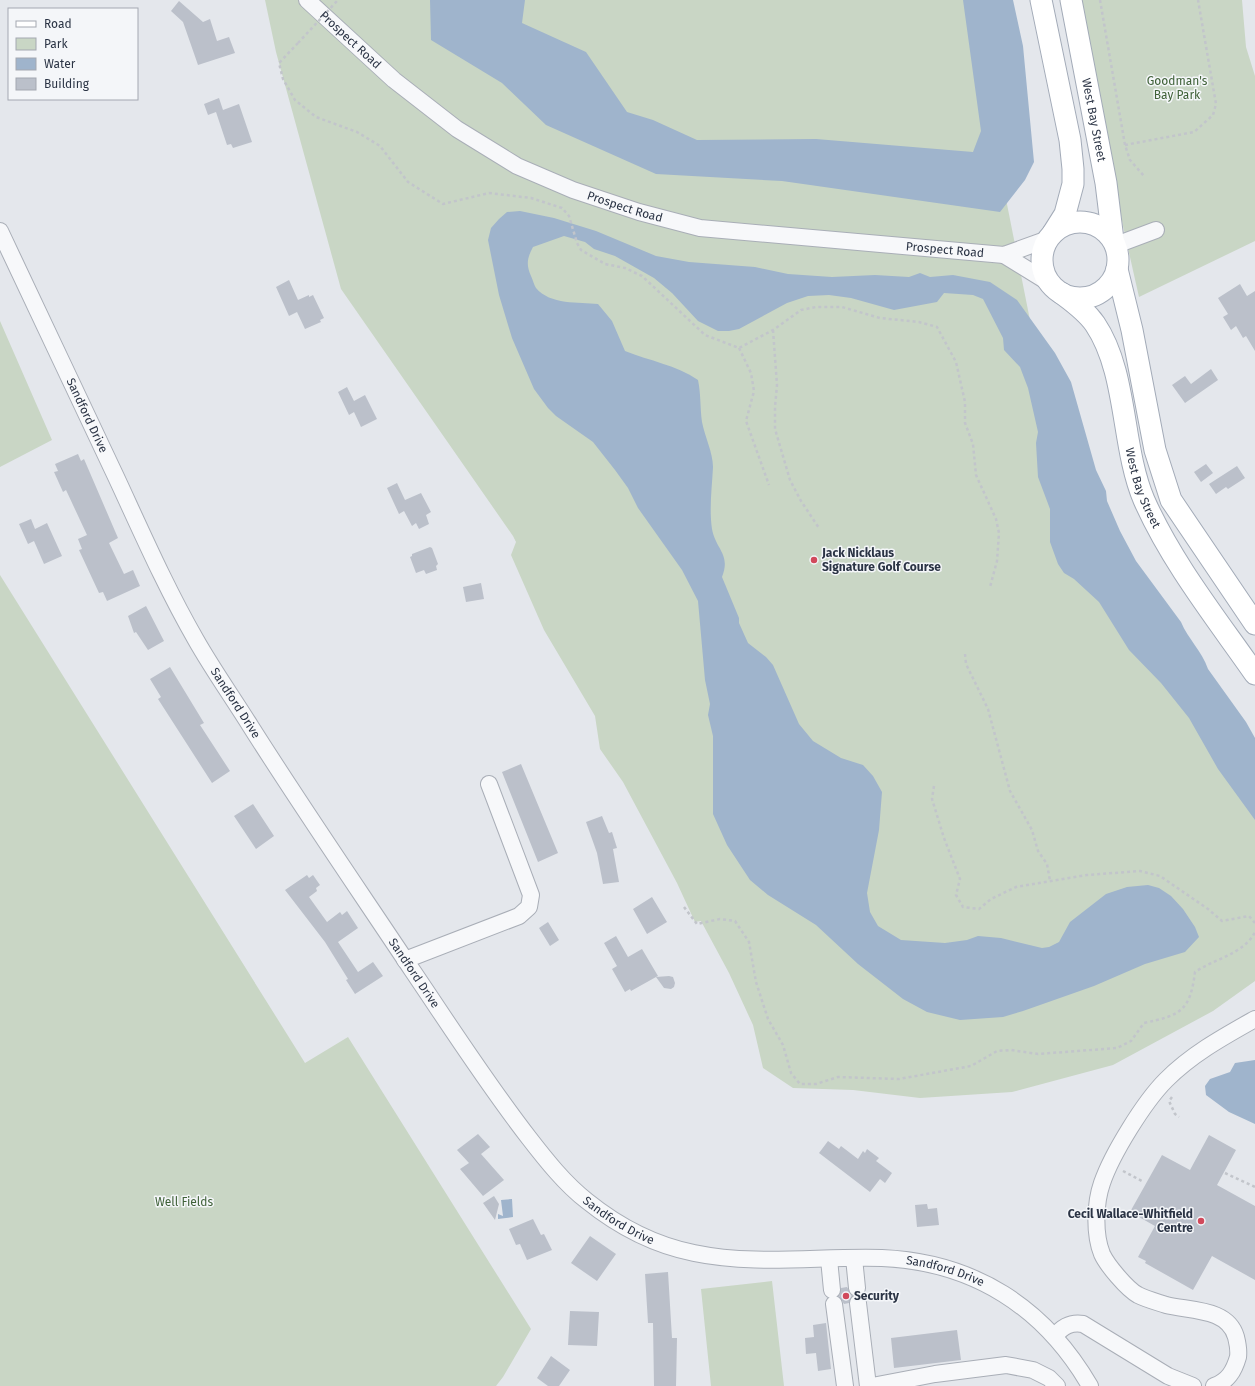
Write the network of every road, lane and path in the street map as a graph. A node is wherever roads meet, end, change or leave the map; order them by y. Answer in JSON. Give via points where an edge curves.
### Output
{"nodes":[{"id":1,"x":307,"y":0,"type":"edge"},
{"id":2,"x":338,"y":0,"type":"edge"},
{"id":3,"x":1042,"y":0,"type":"edge"},
{"id":4,"x":1071,"y":0,"type":"edge"},
{"id":5,"x":1100,"y":0,"type":"edge"},
{"id":6,"x":1198,"y":0,"type":"edge"},
{"id":7,"x":1125,"y":145,"type":"junction"},
{"id":8,"x":1144,"y":176,"type":"dead end"},
{"id":9,"x":1156,"y":230,"type":"dead end"},
{"id":10,"x":0,"y":231,"type":"edge"},
{"id":11,"x":1051,"y":236,"type":"junction"},
{"id":12,"x":1114,"y":242,"type":"junction"},
{"id":13,"x":1004,"y":255,"type":"junction"},
{"id":14,"x":1117,"y":269,"type":"junction"},
{"id":15,"x":1056,"y":288,"type":"junction"},
{"id":16,"x":773,"y":330,"type":"junction"},
{"id":17,"x":739,"y":348,"type":"junction"},
{"id":18,"x":768,"y":485,"type":"dead end"},
{"id":19,"x":819,"y":528,"type":"dead end"},
{"id":20,"x":990,"y":587,"type":"dead end"},
{"id":21,"x":1252,"y":613,"type":"edge"},
{"id":22,"x":965,"y":654,"type":"dead end"},
{"id":23,"x":1255,"y":674,"type":"edge"},
{"id":24,"x":488,"y":784,"type":"dead end"},
{"id":25,"x":934,"y":786,"type":"dead end"},
{"id":26,"x":1050,"y":881,"type":"junction"},
{"id":27,"x":684,"y":907,"type":"dead end"},
{"id":28,"x":1255,"y":923,"type":"edge"},
{"id":29,"x":1255,"y":932,"type":"edge"},
{"id":30,"x":405,"y":960,"type":"junction"},
{"id":31,"x":1255,"y":1019,"type":"edge"},
{"id":32,"x":1174,"y":1094,"type":"dead end"},
{"id":33,"x":1179,"y":1117,"type":"dead end"},
{"id":34,"x":1112,"y":1164,"type":"junction"},
{"id":35,"x":1225,"y":1173,"type":"dead end"},
{"id":36,"x":1142,"y":1181,"type":"dead end"},
{"id":37,"x":1255,"y":1188,"type":"edge"},
{"id":38,"x":854,"y":1258,"type":"junction"},
{"id":39,"x":828,"y":1259,"type":"junction"},
{"id":40,"x":1055,"y":1336,"type":"junction"},
{"id":41,"x":845,"y":1386,"type":"edge"},
{"id":42,"x":868,"y":1386,"type":"edge"},
{"id":43,"x":872,"y":1386,"type":"edge"},
{"id":44,"x":1057,"y":1386,"type":"edge"},
{"id":45,"x":1090,"y":1386,"type":"edge"},
{"id":46,"x":1193,"y":1386,"type":"edge"},
{"id":47,"x":1214,"y":1386,"type":"edge"}],
"edges":[{"from":1,"to":13,"type":"street","name":"Prospect Road","via":[[394,80],[457,129],[517,166],[573,190],[639,212],[700,228]]},
{"from":2,"to":17,"type":"path","bridge":true,"via":[[279,64],[283,78],[295,100],[316,117],[357,132],[380,146],[408,182],[443,204],[489,193],[530,198],[562,208],[569,216],[581,250],[605,264],[625,268],[642,276],[705,336]]},
{"from":3,"to":11,"type":"main road","via":[[1070,140],[1073,169],[1073,184],[1065,214]]},
{"from":4,"to":12,"type":"main road","name":"West Bay Street","via":[[1106,183]]},
{"from":5,"to":7,"type":"path"},
{"from":6,"to":7,"type":"path","via":[[1216,104],[1213,115],[1194,132]]},
{"from":7,"to":8,"type":"path","via":[[1130,160]]},
{"from":9,"to":12,"type":"street"},
{"from":10,"to":30,"type":"street","name":"Sandford Drive","via":[[151,553],[196,641]]},
{"from":11,"to":12,"type":"main road","via":[[1061,226],[1071,222],[1089,222],[1104,230]]},
{"from":11,"to":13,"type":"street","name":"Prospect Road"},
{"from":11,"to":15,"type":"main road","via":[[1044,247],[1042,259],[1046,276]]},
{"from":12,"to":14,"type":"main road","via":[[1119,260]]},
{"from":13,"to":15,"type":"street","name":"Prospect Road"},
{"from":14,"to":15,"type":"main road","via":[[1109,286],[1096,295],[1076,298]]},
{"from":14,"to":21,"type":"main road","name":"West Bay Street","via":[[1132,330],[1155,450],[1171,500]]},
{"from":15,"to":23,"type":"main road","name":"West Bay Street","via":[[1088,315],[1104,341],[1112,360],[1132,459],[1144,500],[1165,542],[1185,575]]},
{"from":16,"to":17,"type":"path"},
{"from":16,"to":19,"type":"path","via":[[777,385],[775,429],[790,480]]},
{"from":16,"to":20,"type":"path","via":[[801,310],[816,307],[842,307],[880,318],[919,322],[937,327],[956,362],[965,402],[965,423],[973,444],[976,475],[996,519],[999,533],[997,561]]},
{"from":17,"to":18,"type":"path","via":[[751,373],[754,391],[746,421]]},
{"from":22,"to":26,"type":"path","via":[[966,664],[988,709],[1010,791],[1032,830],[1038,851],[1047,864]]},
{"from":24,"to":30,"type":"street","via":[[525,875],[531,895],[529,907],[519,916]]},
{"from":25,"to":26,"type":"path","via":[[932,800],[960,879],[956,895],[963,907],[979,909],[991,899],[1016,887]]},
{"from":26,"to":28,"type":"path","via":[[1140,871],[1160,876],[1222,921],[1249,916]]},
{"from":27,"to":29,"type":"path","via":[[697,924],[720,919],[735,921],[749,942],[756,982],[768,1019],[783,1044],[790,1073],[800,1084],[816,1084],[838,1078],[899,1078],[971,1066],[997,1051],[1011,1050],[1038,1054],[1117,1048],[1131,1041],[1144,1023],[1173,1016],[1186,1005],[1195,972],[1208,963],[1232,954]]},
{"from":30,"to":39,"type":"street","name":"Sandford Drive","via":[[508,1112],[558,1172],[582,1197],[602,1212],[647,1238],[693,1253],[731,1259]]},
{"from":31,"to":34,"type":"street","via":[[1203,1049],[1165,1081],[1140,1113]]},
{"from":32,"to":33,"type":"path","via":[[1169,1101]]},
{"from":34,"to":36,"type":"path"},
{"from":34,"to":47,"type":"street","via":[[1102,1183],[1098,1206],[1097,1230],[1102,1254],[1113,1271],[1137,1294],[1167,1305],[1211,1314],[1229,1323],[1234,1330],[1239,1350],[1235,1370]]},
{"from":35,"to":37,"type":"path"},
{"from":38,"to":39,"type":"street","name":"Sandford Drive"},
{"from":38,"to":40,"type":"street","name":"Sandford Drive","via":[[912,1261],[969,1276],[1012,1298],[1031,1312]]},
{"from":38,"to":42,"type":"street"},
{"from":39,"to":41,"type":"street"},
{"from":40,"to":45,"type":"street","name":"Sandford Drive","via":[[1076,1361]]},
{"from":40,"to":46,"type":"street","via":[[1068,1324],[1082,1324],[1168,1376]]},
{"from":43,"to":44,"type":"street","via":[[935,1374],[1006,1365],[1033,1370],[1049,1378]]}]}
